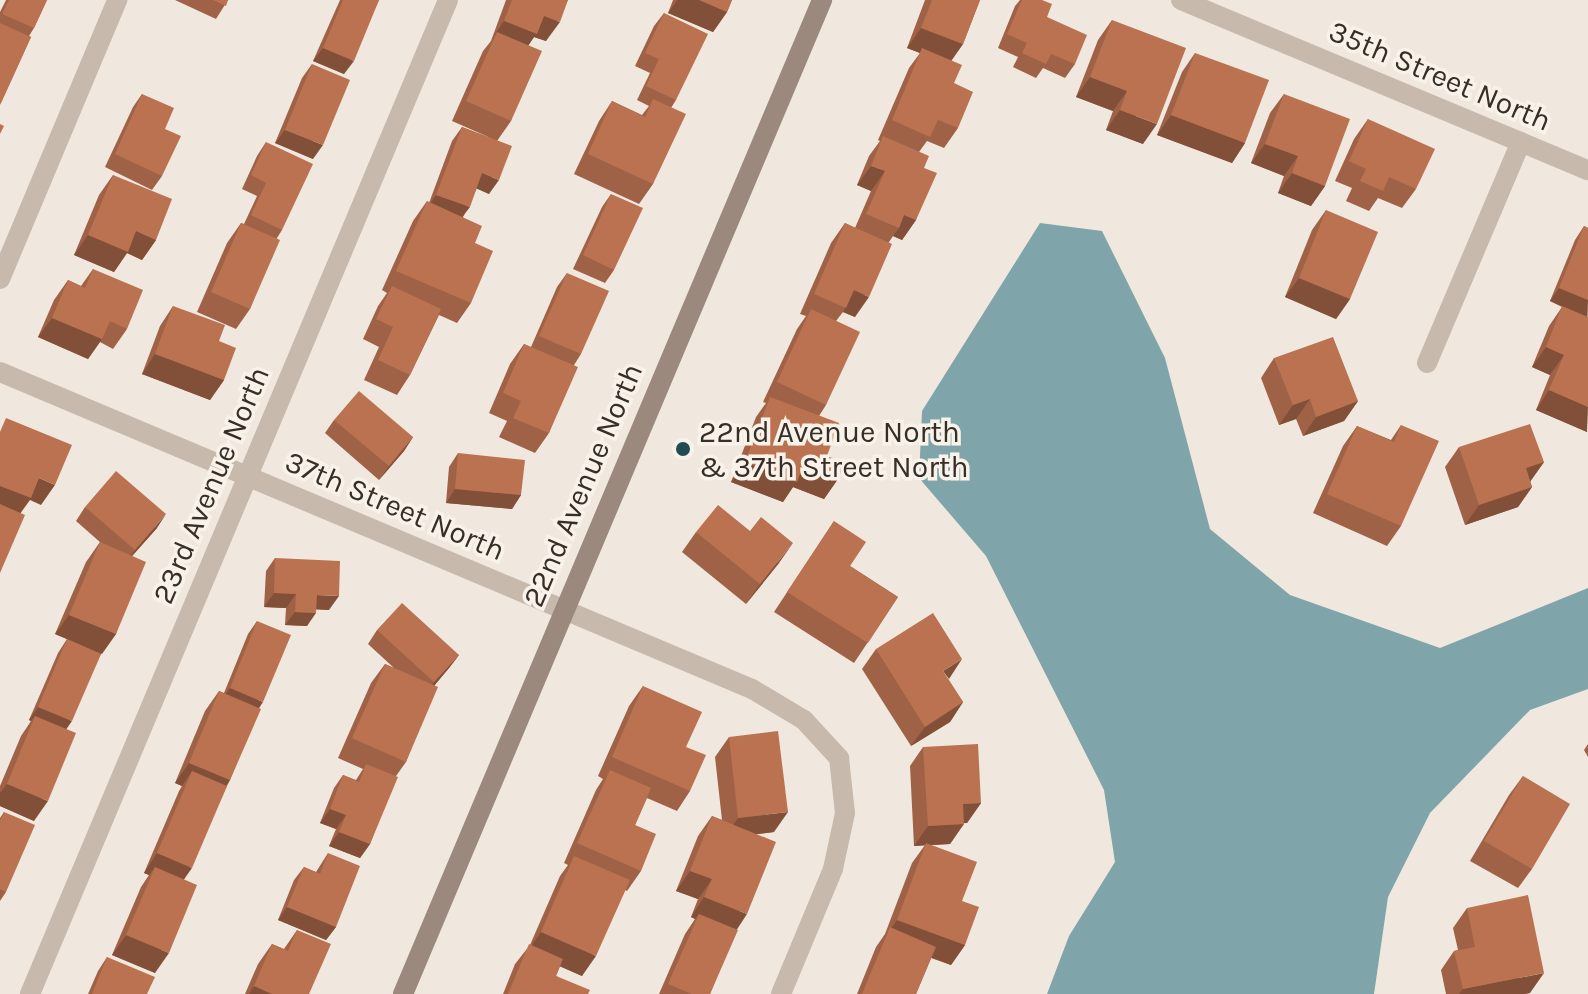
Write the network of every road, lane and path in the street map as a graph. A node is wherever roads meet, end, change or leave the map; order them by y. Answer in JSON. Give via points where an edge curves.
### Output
{"nodes":[{"id":1,"x":117,"y":0,"type":"edge"},
{"id":2,"x":448,"y":0,"type":"edge"},
{"id":3,"x":822,"y":0,"type":"edge"},
{"id":4,"x":1181,"y":0,"type":"edge"},
{"id":5,"x":1521,"y":142,"type":"junction"},
{"id":6,"x":1588,"y":170,"type":"edge"},
{"id":7,"x":0,"y":279,"type":"edge"},
{"id":8,"x":1427,"y":363,"type":"dead end"},
{"id":9,"x":0,"y":372,"type":"edge"},
{"id":10,"x":247,"y":477,"type":"junction"},
{"id":11,"x":562,"y":610,"type":"junction"},
{"id":12,"x":30,"y":994,"type":"edge"},
{"id":13,"x":403,"y":994,"type":"edge"},
{"id":14,"x":781,"y":994,"type":"edge"}],
"edges":[{"from":1,"to":7,"type":"street"},
{"from":2,"to":10,"type":"street","name":"23rd Avenue North"},
{"from":3,"to":11,"type":"main road","name":"22nd Avenue North"},
{"from":4,"to":5,"type":"street","name":"35th Street North"},
{"from":5,"to":6,"type":"street","name":"35th Street North"},
{"from":5,"to":8,"type":"street"},
{"from":9,"to":10,"type":"street","name":"37th Street North"},
{"from":10,"to":11,"type":"street","name":"37th Street North"},
{"from":10,"to":12,"type":"street","name":"23rd Avenue North"},
{"from":11,"to":13,"type":"main road","name":"22nd Avenue North"},
{"from":11,"to":14,"type":"street","name":"37th Street North","via":[[752,689],[804,720],[839,758],[845,813],[833,869]]}]}
